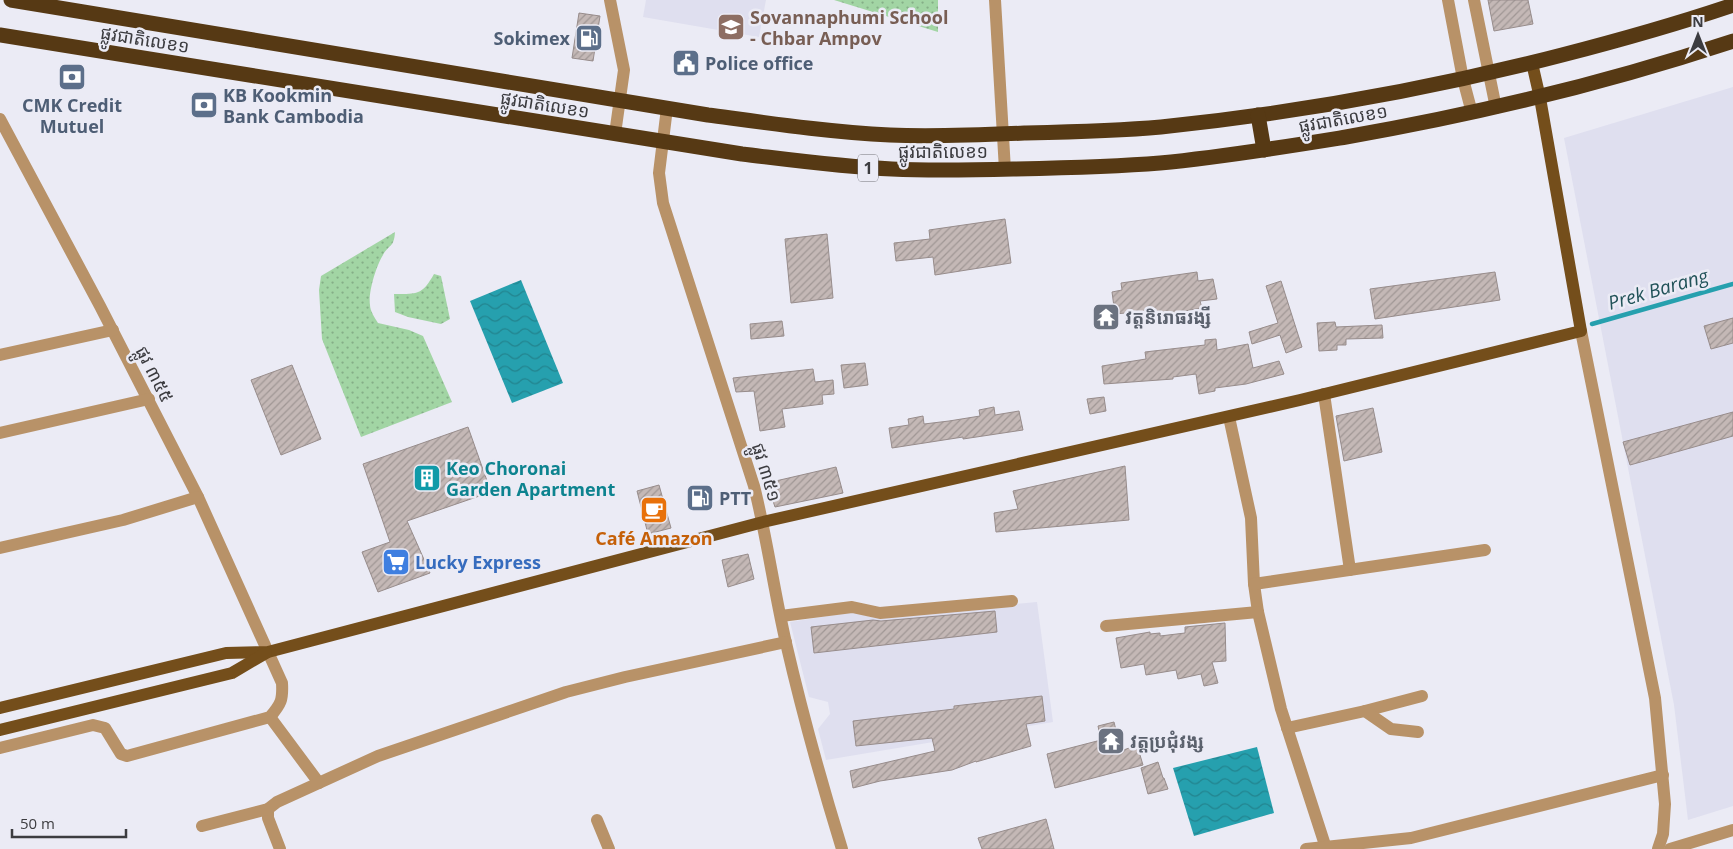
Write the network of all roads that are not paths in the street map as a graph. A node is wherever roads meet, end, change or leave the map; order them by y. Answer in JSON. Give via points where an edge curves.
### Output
{"nodes":[{"id":1,"x":11,"y":0,"type":"edge"},
{"id":2,"x":610,"y":0,"type":"edge"},
{"id":3,"x":995,"y":0,"type":"edge"},
{"id":4,"x":1448,"y":0,"type":"edge"},
{"id":5,"x":1474,"y":0,"type":"edge"},
{"id":6,"x":1733,"y":5,"type":"edge"},
{"id":7,"x":0,"y":35,"type":"edge"},
{"id":8,"x":1733,"y":41,"type":"edge"},
{"id":9,"x":1532,"y":63,"type":"junction"},
{"id":10,"x":1488,"y":73,"type":"junction"},
{"id":11,"x":1463,"y":79,"type":"junction"},
{"id":12,"x":1540,"y":98,"type":"junction"},
{"id":13,"x":620,"y":100,"type":"junction"},
{"id":14,"x":667,"y":108,"type":"junction"},
{"id":15,"x":1496,"y":108,"type":"junction"},
{"id":16,"x":1472,"y":113,"type":"junction"},
{"id":17,"x":1258,"y":115,"type":"junction"},
{"id":18,"x":0,"y":119,"type":"edge"},
{"id":19,"x":615,"y":134,"type":"junction"},
{"id":20,"x":1004,"y":134,"type":"junction"},
{"id":21,"x":662,"y":142,"type":"junction"},
{"id":22,"x":1264,"y":150,"type":"junction"},
{"id":23,"x":1005,"y":170,"type":"junction"},
{"id":24,"x":113,"y":330,"type":"junction"},
{"id":25,"x":1581,"y":331,"type":"junction"},
{"id":26,"x":0,"y":356,"type":"edge"},
{"id":27,"x":1324,"y":394,"type":"junction"},
{"id":28,"x":149,"y":399,"type":"junction"},
{"id":29,"x":1229,"y":416,"type":"junction"},
{"id":30,"x":0,"y":433,"type":"edge"},
{"id":31,"x":198,"y":497,"type":"junction"},
{"id":32,"x":763,"y":522,"type":"junction"},
{"id":33,"x":0,"y":548,"type":"edge"},
{"id":34,"x":1485,"y":550,"type":"dead end"},
{"id":35,"x":1350,"y":570,"type":"junction"},
{"id":36,"x":1254,"y":584,"type":"junction"},
{"id":37,"x":1012,"y":601,"type":"dead end"},
{"id":38,"x":1258,"y":612,"type":"junction"},
{"id":39,"x":781,"y":616,"type":"junction"},
{"id":40,"x":1106,"y":626,"type":"dead end"},
{"id":41,"x":786,"y":642,"type":"junction"},
{"id":42,"x":268,"y":652,"type":"junction"},
{"id":43,"x":1422,"y":696,"type":"dead end"},
{"id":44,"x":0,"y":708,"type":"edge"},
{"id":45,"x":1365,"y":711,"type":"junction"},
{"id":46,"x":270,"y":717,"type":"junction"},
{"id":47,"x":1287,"y":728,"type":"junction"},
{"id":48,"x":0,"y":730,"type":"edge"},
{"id":49,"x":1418,"y":732,"type":"dead end"},
{"id":50,"x":0,"y":748,"type":"edge"},
{"id":51,"x":1662,"y":775,"type":"junction"},
{"id":52,"x":319,"y":783,"type":"junction"},
{"id":53,"x":268,"y":809,"type":"junction"},
{"id":54,"x":596,"y":820,"type":"dead end"},
{"id":55,"x":202,"y":826,"type":"dead end"},
{"id":56,"x":1733,"y":830,"type":"edge"},
{"id":57,"x":280,"y":849,"type":"edge"},
{"id":58,"x":609,"y":849,"type":"edge"},
{"id":59,"x":842,"y":849,"type":"edge"},
{"id":60,"x":1306,"y":849,"type":"edge"},
{"id":61,"x":1318,"y":849,"type":"edge"},
{"id":62,"x":1658,"y":849,"type":"edge"},
{"id":63,"x":1670,"y":849,"type":"edge"}],
"edges":[{"from":1,"to":13,"type":"highway","name":"ផ្លូវជាតិលេខ១","number":"1"},
{"from":2,"to":13,"type":"street","via":[[624,70]]},
{"from":3,"to":20,"type":"street"},
{"from":4,"to":11,"type":"street"},
{"from":5,"to":10,"type":"street"},
{"from":6,"to":9,"type":"highway","name":"ផ្លូវជាតិលេខ១","number":"1"},
{"from":7,"to":19,"type":"highway","name":"ផ្លូវជាតិលេខ១","number":"1"},
{"from":8,"to":12,"type":"highway","name":"ផ្លូវជាតិលេខ១","number":"1"},
{"from":9,"to":10,"type":"highway","name":"ផ្លូវជាតិលេខ១","number":"1"},
{"from":9,"to":12,"type":"main road"},
{"from":10,"to":11,"type":"highway","name":"ផ្លូវជាតិលេខ១","number":"1"},
{"from":10,"to":15,"type":"street"},
{"from":11,"to":16,"type":"street"},
{"from":11,"to":17,"type":"highway","name":"ផ្លូវជាតិលេខ១","number":"1"},
{"from":12,"to":15,"type":"highway","name":"ផ្លូវជាតិលេខ១","number":"1"},
{"from":12,"to":25,"type":"main road"},
{"from":13,"to":14,"type":"highway","name":"ផ្លូវជាតិលេខ១","number":"1"},
{"from":13,"to":19,"type":"street"},
{"from":14,"to":20,"type":"highway","name":"ផ្លូវជាតិលេខ១","number":"1","via":[[822,130],[890,135]]},
{"from":14,"to":21,"type":"street","name":"ផ្លូវ ៣៥១"},
{"from":15,"to":16,"type":"highway","name":"ផ្លូវជាតិលេខ១","number":"1"},
{"from":16,"to":22,"type":"highway","name":"ផ្លូវជាតិលេខ១","number":"1"},
{"from":17,"to":20,"type":"highway","name":"ផ្លូវជាតិលេខ១","number":"1","via":[[1160,127]]},
{"from":17,"to":22,"type":"highway"},
{"from":18,"to":24,"type":"street","name":"ផ្លូវ ៣៥៥"},
{"from":19,"to":21,"type":"highway","name":"ផ្លូវជាតិលេខ១","number":"1"},
{"from":20,"to":23,"type":"street"},
{"from":21,"to":23,"type":"highway","name":"ផ្លូវជាតិលេខ១","number":"1","via":[[893,170]]},
{"from":21,"to":32,"type":"street","name":"ផ្លូវ ៣៥១","via":[[659,172],[663,203]]},
{"from":22,"to":23,"type":"highway","name":"ផ្លូវជាតិលេខ១","number":"1","via":[[1090,168]]},
{"from":24,"to":26,"type":"street"},
{"from":24,"to":28,"type":"street","name":"ផ្លូវ ៣៥៥"},
{"from":25,"to":27,"type":"main road"},
{"from":25,"to":51,"type":"street","via":[[1655,698]]},
{"from":27,"to":29,"type":"main road"},
{"from":27,"to":35,"type":"street"},
{"from":28,"to":30,"type":"street"},
{"from":28,"to":31,"type":"street","name":"ផ្លូវ ៣៥៥"},
{"from":29,"to":32,"type":"main road"},
{"from":29,"to":36,"type":"street","via":[[1251,518]]},
{"from":31,"to":33,"type":"street","via":[[122,520]]},
{"from":31,"to":42,"type":"street","name":"ផ្លូវ ៣៥៥"},
{"from":32,"to":39,"type":"street","name":"ផ្លូវ ៣៥១"},
{"from":32,"to":42,"type":"main road"},
{"from":34,"to":35,"type":"street"},
{"from":35,"to":36,"type":"street"},
{"from":36,"to":38,"type":"street"},
{"from":37,"to":39,"type":"street","via":[[880,613],[852,607]]},
{"from":38,"to":40,"type":"street"},
{"from":38,"to":47,"type":"street"},
{"from":39,"to":41,"type":"street","name":"ផ្លូវ ៣៥១"},
{"from":41,"to":52,"type":"street","via":[[566,692],[378,756]]},
{"from":41,"to":59,"type":"street","name":"ផ្លូវ ៣៥១"},
{"from":42,"to":44,"type":"main road","via":[[226,653]]},
{"from":42,"to":46,"type":"street","name":"ផ្លូវ ៣៥៥","via":[[282,683],[283,694],[280,705]]},
{"from":42,"to":48,"type":"main road","via":[[232,673]]},
{"from":43,"to":45,"type":"street"},
{"from":45,"to":47,"type":"street"},
{"from":45,"to":49,"type":"street","via":[[1391,729]]},
{"from":46,"to":50,"type":"street","via":[[127,756],[121,754],[105,728],[93,725]]},
{"from":46,"to":52,"type":"street"},
{"from":47,"to":61,"type":"street"},
{"from":51,"to":61,"type":"street","via":[[1411,838]]},
{"from":51,"to":62,"type":"street","via":[[1665,804],[1663,834]]},
{"from":52,"to":53,"type":"street"},
{"from":53,"to":55,"type":"street"},
{"from":53,"to":57,"type":"street","via":[[268,818]]},
{"from":54,"to":58,"type":"street"},
{"from":56,"to":63,"type":"street"},
{"from":60,"to":61,"type":"street"}]}
